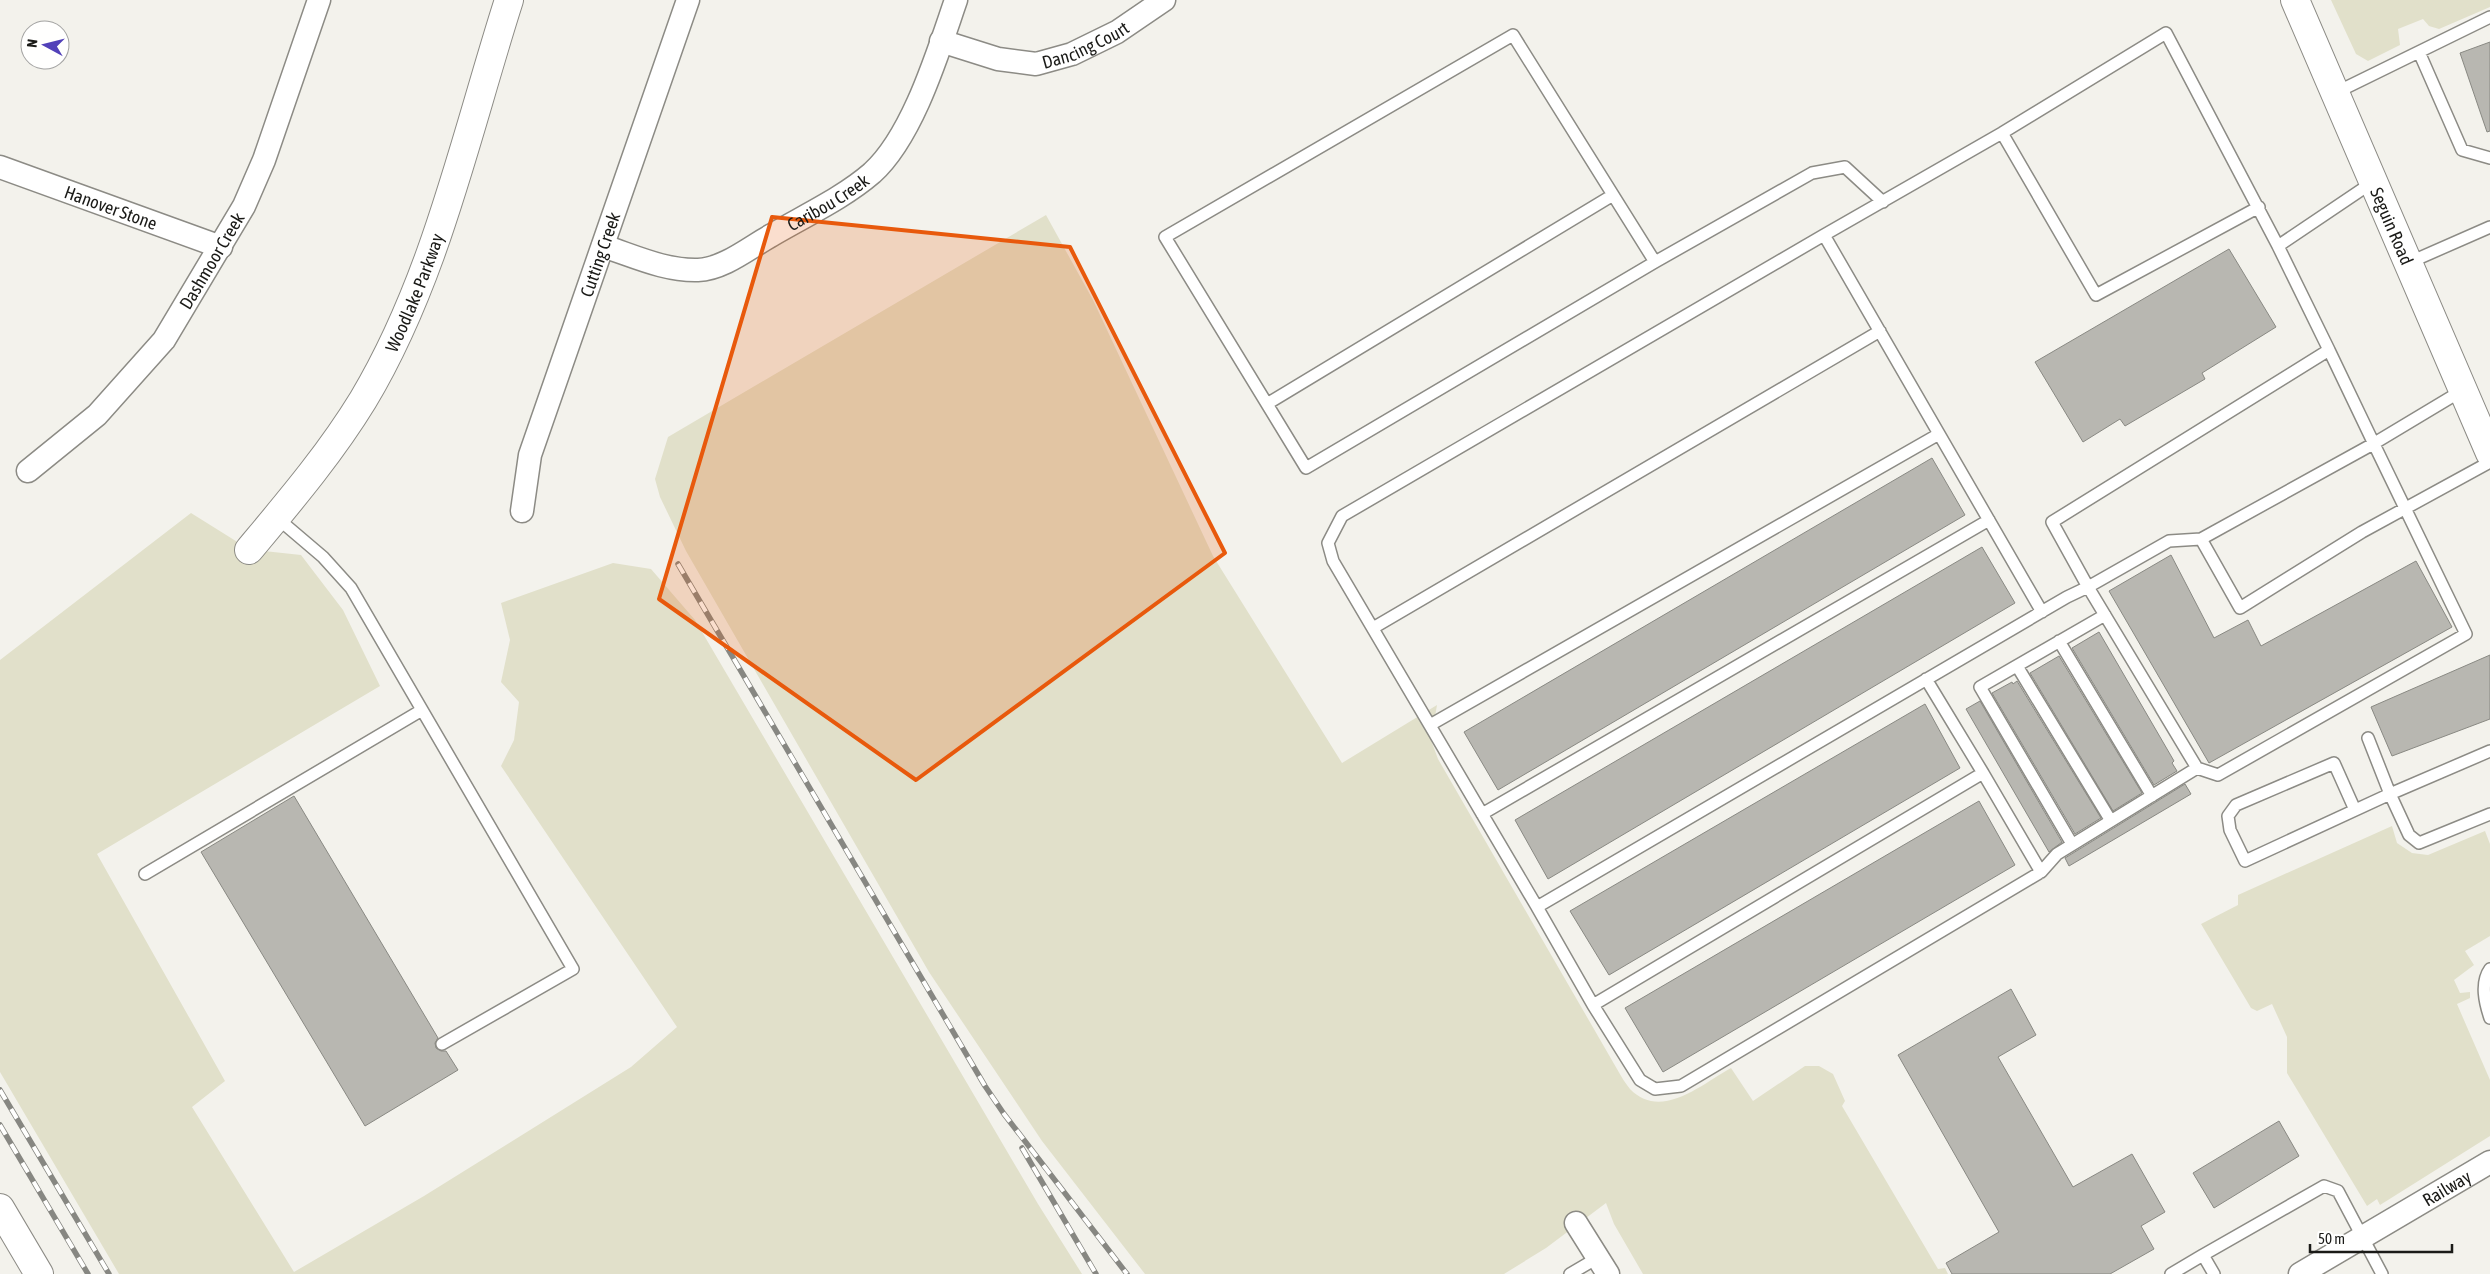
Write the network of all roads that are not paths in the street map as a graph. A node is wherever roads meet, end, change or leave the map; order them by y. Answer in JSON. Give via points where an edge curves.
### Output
{"nodes":[{"id":1,"x":319,"y":0,"type":"edge"},
{"id":2,"x":509,"y":0,"type":"edge"},
{"id":3,"x":688,"y":0,"type":"edge"},
{"id":4,"x":956,"y":0,"type":"edge"},
{"id":5,"x":1164,"y":0,"type":"edge"},
{"id":6,"x":2295,"y":0,"type":"edge"},
{"id":7,"x":2490,"y":17,"type":"edge"},
{"id":8,"x":942,"y":42,"type":"junction"},
{"id":9,"x":2419,"y":52,"type":"junction"},
{"id":10,"x":2335,"y":93,"type":"junction"},
{"id":11,"x":2002,"y":133,"type":"junction"},
{"id":12,"x":2490,"y":158,"type":"edge"},
{"id":13,"x":0,"y":167,"type":"edge"},
{"id":14,"x":2373,"y":182,"type":"junction"},
{"id":15,"x":1613,"y":195,"type":"junction"},
{"id":16,"x":1883,"y":202,"type":"junction"},
{"id":17,"x":2259,"y":207,"type":"junction"},
{"id":18,"x":2490,"y":227,"type":"edge"},
{"id":19,"x":1824,"y":235,"type":"junction"},
{"id":20,"x":603,"y":246,"type":"junction"},
{"id":21,"x":2278,"y":246,"type":"junction"},
{"id":22,"x":221,"y":247,"type":"junction"},
{"id":23,"x":1656,"y":262,"type":"junction"},
{"id":24,"x":2408,"y":263,"type":"junction"},
{"id":25,"x":1880,"y":331,"type":"junction"},
{"id":26,"x":2329,"y":350,"type":"junction"},
{"id":27,"x":2463,"y":390,"type":"junction"},
{"id":28,"x":1267,"y":404,"type":"junction"},
{"id":29,"x":1939,"y":434,"type":"junction"},
{"id":30,"x":2487,"y":440,"type":"edge"},
{"id":31,"x":2373,"y":444,"type":"junction"},
{"id":32,"x":2490,"y":462,"type":"edge"},
{"id":33,"x":28,"y":471,"type":"dead end"},
{"id":34,"x":2405,"y":509,"type":"junction"},
{"id":35,"x":522,"y":511,"type":"dead end"},
{"id":36,"x":276,"y":517,"type":"junction"},
{"id":37,"x":1989,"y":520,"type":"junction"},
{"id":38,"x":2201,"y":539,"type":"junction"},
{"id":39,"x":248,"y":550,"type":"dead end"},
{"id":40,"x":2088,"y":587,"type":"junction"},
{"id":41,"x":2042,"y":612,"type":"junction"},
{"id":42,"x":2105,"y":615,"type":"junction"},
{"id":43,"x":1373,"y":628,"type":"junction"},
{"id":44,"x":2059,"y":641,"type":"junction"},
{"id":45,"x":2017,"y":666,"type":"junction"},
{"id":46,"x":1926,"y":679,"type":"junction"},
{"id":47,"x":422,"y":710,"type":"junction"},
{"id":48,"x":1430,"y":725,"type":"junction"},
{"id":49,"x":2368,"y":738,"type":"dead end"},
{"id":50,"x":2490,"y":751,"type":"edge"},
{"id":51,"x":2197,"y":768,"type":"junction"},
{"id":52,"x":1983,"y":773,"type":"junction"},
{"id":53,"x":2390,"y":794,"type":"junction"},
{"id":54,"x":2152,"y":796,"type":"junction"},
{"id":55,"x":2355,"y":810,"type":"junction"},
{"id":56,"x":1482,"y":814,"type":"junction"},
{"id":57,"x":2490,"y":814,"type":"edge"},
{"id":58,"x":2111,"y":821,"type":"junction"},
{"id":59,"x":2072,"y":844,"type":"junction"},
{"id":60,"x":2041,"y":872,"type":"junction"},
{"id":61,"x":145,"y":874,"type":"dead end"},
{"id":62,"x":1537,"y":907,"type":"junction"},
{"id":63,"x":2490,"y":969,"type":"edge"},
{"id":64,"x":1593,"y":1005,"type":"junction"},
{"id":65,"x":2490,"y":1018,"type":"edge"},
{"id":66,"x":442,"y":1044,"type":"dead end"},
{"id":67,"x":2490,"y":1162,"type":"edge"},
{"id":68,"x":0,"y":1208,"type":"edge"},
{"id":69,"x":1576,"y":1223,"type":"dead end"},
{"id":70,"x":2361,"y":1238,"type":"junction"},
{"id":71,"x":2203,"y":1255,"type":"junction"},
{"id":72,"x":1604,"y":1266,"type":"edge"},
{"id":73,"x":39,"y":1274,"type":"edge"},
{"id":74,"x":1570,"y":1274,"type":"edge"},
{"id":75,"x":2172,"y":1274,"type":"edge"},
{"id":76,"x":2214,"y":1274,"type":"edge"},
{"id":77,"x":2300,"y":1274,"type":"edge"},
{"id":78,"x":2382,"y":1274,"type":"edge"}],
"edges":[{"from":1,"to":22,"type":"street","name":"Dashmoor Creek","via":[[264,160]]},
{"from":2,"to":36,"type":"street","name":"Woodlake Parkway","via":[[439,230],[400,328],[363,400],[319,465]]},
{"from":3,"to":20,"type":"street","name":"Cutting Creek"},
{"from":4,"to":8,"type":"street","name":"Caribou Creek"},
{"from":5,"to":8,"type":"street","name":"Dancing Court","via":[[1117,32],[1072,54],[1036,64],[998,59]]},
{"from":6,"to":10,"type":"street","name":"Seguin Road"},
{"from":7,"to":9,"type":"lane"},
{"from":8,"to":20,"type":"street","name":"Caribou Creek","via":[[897,142],[873,172],[845,193],[723,263],[700,270],[674,269]]},
{"from":9,"to":10,"type":"lane"},
{"from":9,"to":12,"type":"lane","via":[[2462,150]]},
{"from":10,"to":14,"type":"street","name":"Seguin Road"},
{"from":11,"to":16,"type":"lane"},
{"from":11,"to":17,"type":"lane","via":[[2096,295]]},
{"from":11,"to":17,"type":"lane","via":[[2166,34]]},
{"from":13,"to":22,"type":"street","name":"Hanover Stone"},
{"from":14,"to":21,"type":"lane"},
{"from":14,"to":24,"type":"street","name":"Seguin Road"},
{"from":15,"to":23,"type":"lane"},
{"from":15,"to":28,"type":"lane"},
{"from":15,"to":28,"type":"lane","via":[[1514,35],[1165,237]]},
{"from":16,"to":19,"type":"lane"},
{"from":16,"to":23,"type":"lane","via":[[1845,167],[1812,173]]},
{"from":17,"to":21,"type":"lane"},
{"from":18,"to":24,"type":"lane"},
{"from":19,"to":25,"type":"lane"},
{"from":19,"to":43,"type":"lane","via":[[1342,516],[1328,543],[1333,561]]},
{"from":20,"to":35,"type":"street","name":"Cutting Creek","via":[[530,455]]},
{"from":21,"to":26,"type":"lane"},
{"from":22,"to":33,"type":"street","name":"Dashmoor Creek","via":[[164,340],[134,376],[97,416]]},
{"from":23,"to":28,"type":"lane","via":[[1306,468]]},
{"from":24,"to":27,"type":"street","name":"Seguin Road"},
{"from":25,"to":29,"type":"lane"},
{"from":25,"to":43,"type":"lane"},
{"from":26,"to":31,"type":"lane"},
{"from":26,"to":40,"type":"lane","via":[[2052,522]]},
{"from":27,"to":30,"type":"street","name":"Seguin Road"},
{"from":27,"to":31,"type":"lane"},
{"from":29,"to":37,"type":"lane"},
{"from":29,"to":48,"type":"lane"},
{"from":31,"to":34,"type":"lane"},
{"from":31,"to":38,"type":"lane"},
{"from":32,"to":34,"type":"lane"},
{"from":34,"to":38,"type":"lane","via":[[2240,608]]},
{"from":34,"to":51,"type":"lane","via":[[2466,634],[2218,775]]},
{"from":36,"to":39,"type":"street","name":"Woodlake Parkway"},
{"from":36,"to":47,"type":"lane","via":[[323,558],[351,588]]},
{"from":37,"to":41,"type":"lane"},
{"from":37,"to":56,"type":"lane"},
{"from":38,"to":40,"type":"lane","via":[[2169,541]]},
{"from":40,"to":41,"type":"lane"},
{"from":40,"to":42,"type":"lane"},
{"from":41,"to":46,"type":"lane"},
{"from":42,"to":44,"type":"lane"},
{"from":42,"to":51,"type":"lane"},
{"from":43,"to":48,"type":"lane"},
{"from":44,"to":45,"type":"lane"},
{"from":44,"to":54,"type":"lane"},
{"from":45,"to":58,"type":"lane"},
{"from":45,"to":59,"type":"lane","via":[[1980,687]]},
{"from":46,"to":52,"type":"lane"},
{"from":46,"to":62,"type":"lane"},
{"from":47,"to":61,"type":"lane"},
{"from":47,"to":66,"type":"lane","via":[[573,969]]},
{"from":48,"to":56,"type":"lane"},
{"from":49,"to":53,"type":"lane"},
{"from":50,"to":53,"type":"lane"},
{"from":51,"to":54,"type":"lane"},
{"from":52,"to":60,"type":"lane"},
{"from":52,"to":64,"type":"lane"},
{"from":53,"to":55,"type":"lane"},
{"from":53,"to":57,"type":"lane","via":[[2409,835],[2419,842]]},
{"from":54,"to":58,"type":"lane"},
{"from":55,"to":55,"type":"lane","via":[[2334,763],[2236,805],[2228,816],[2230,830],[2245,861]]},
{"from":56,"to":62,"type":"lane"},
{"from":58,"to":59,"type":"lane"},
{"from":59,"to":60,"type":"lane","via":[[2057,854]]},
{"from":60,"to":64,"type":"lane","via":[[1682,1086],[1655,1089],[1640,1080]]},
{"from":62,"to":64,"type":"lane"},
{"from":63,"to":65,"type":"lane","via":[[2484,986],[2484,1001]]},
{"from":67,"to":70,"type":"street","name":"Railway"},
{"from":68,"to":73,"type":"street"},
{"from":69,"to":72,"type":"street"},
{"from":70,"to":71,"type":"lane","via":[[2338,1191],[2324,1186]]},
{"from":70,"to":77,"type":"street","name":"Railway"},
{"from":70,"to":78,"type":"lane"},
{"from":71,"to":75,"type":"lane"},
{"from":71,"to":76,"type":"lane"},
{"from":72,"to":74,"type":"lane"}]}
